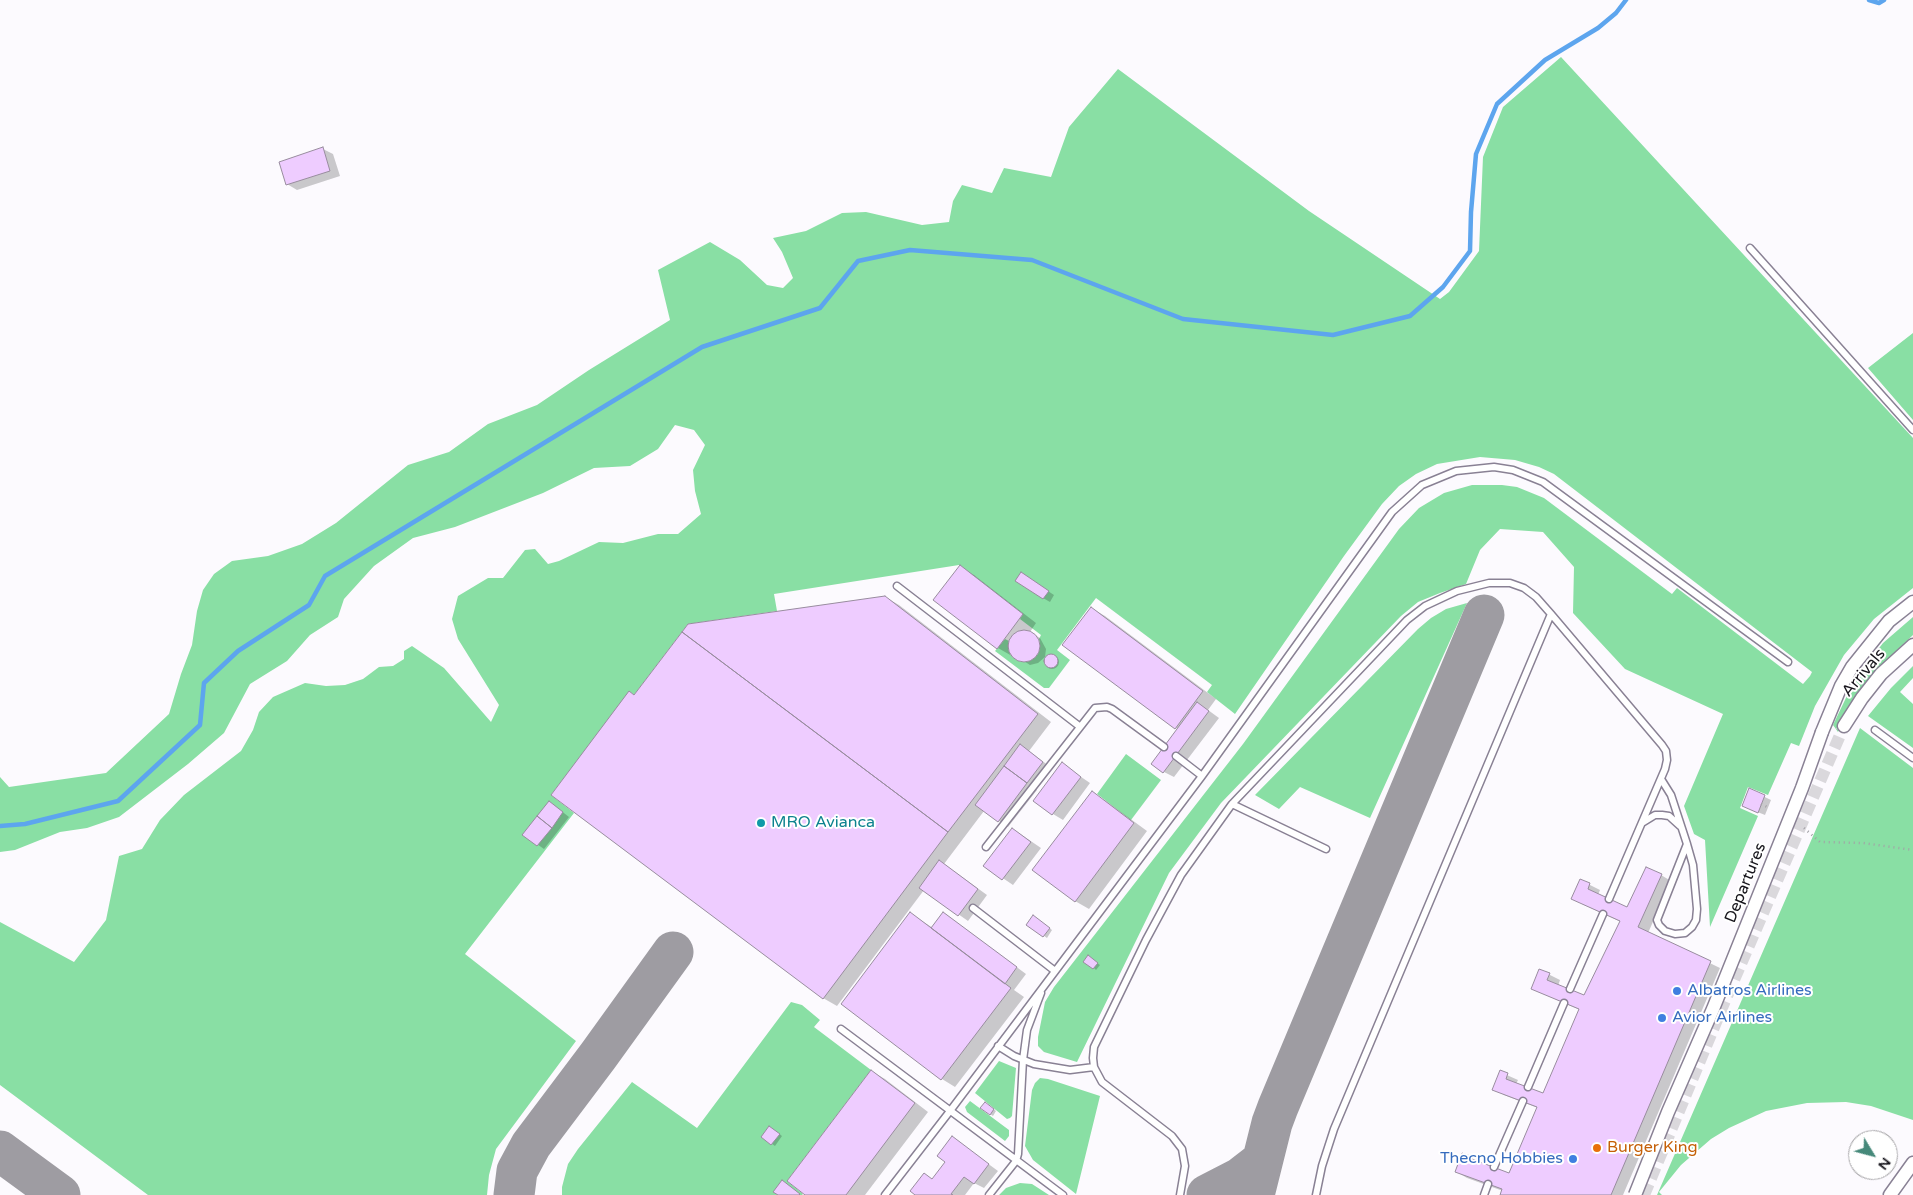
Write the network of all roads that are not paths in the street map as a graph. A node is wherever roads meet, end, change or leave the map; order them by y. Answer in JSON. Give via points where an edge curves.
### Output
{"nodes":[{"id":1,"x":1750,"y":248,"type":"dead end"},
{"id":2,"x":1913,"y":430,"type":"edge"},
{"id":3,"x":898,"y":586,"type":"dead end"},
{"id":4,"x":1913,"y":602,"type":"edge"},
{"id":5,"x":1551,"y":614,"type":"junction"},
{"id":6,"x":1913,"y":645,"type":"edge"},
{"id":7,"x":1788,"y":662,"type":"dead end"},
{"id":8,"x":1080,"y":726,"type":"junction"},
{"id":9,"x":1844,"y":726,"type":"tunnel mouth"},
{"id":10,"x":1875,"y":730,"type":"dead end"},
{"id":11,"x":1164,"y":747,"type":"dead end"},
{"id":12,"x":1176,"y":756,"type":"dead end"},
{"id":13,"x":1913,"y":758,"type":"edge"},
{"id":14,"x":1202,"y":776,"type":"junction"},
{"id":15,"x":1661,"y":779,"type":"junction"},
{"id":16,"x":1232,"y":804,"type":"junction"},
{"id":17,"x":1642,"y":822,"type":"junction"},
{"id":18,"x":1683,"y":829,"type":"junction"},
{"id":19,"x":1687,"y":844,"type":"junction"},
{"id":20,"x":986,"y":847,"type":"dead end"},
{"id":21,"x":1326,"y":849,"type":"dead end"},
{"id":22,"x":1609,"y":899,"type":"dead end"},
{"id":23,"x":973,"y":908,"type":"dead end"},
{"id":24,"x":1603,"y":914,"type":"dead end"},
{"id":25,"x":1055,"y":971,"type":"junction"},
{"id":26,"x":1043,"y":987,"type":"junction"},
{"id":27,"x":1570,"y":989,"type":"dead end"},
{"id":28,"x":1564,"y":1003,"type":"dead end"},
{"id":29,"x":841,"y":1029,"type":"dead end"},
{"id":30,"x":998,"y":1046,"type":"junction"},
{"id":31,"x":1023,"y":1060,"type":"junction"},
{"id":32,"x":1094,"y":1067,"type":"junction"},
{"id":33,"x":1528,"y":1087,"type":"dead end"},
{"id":34,"x":1523,"y":1101,"type":"dead end"},
{"id":35,"x":950,"y":1111,"type":"junction"},
{"id":36,"x":1016,"y":1160,"type":"junction"},
{"id":37,"x":1913,"y":1164,"type":"edge"},
{"id":38,"x":1494,"y":1167,"type":"dead end"},
{"id":39,"x":1488,"y":1184,"type":"dead end"},
{"id":40,"x":885,"y":1195,"type":"edge"},
{"id":41,"x":989,"y":1195,"type":"edge"},
{"id":42,"x":1064,"y":1195,"type":"edge"},
{"id":43,"x":1180,"y":1195,"type":"edge"},
{"id":44,"x":1316,"y":1195,"type":"edge"},
{"id":45,"x":1484,"y":1195,"type":"edge"},
{"id":46,"x":1634,"y":1195,"type":"edge"},
{"id":47,"x":1890,"y":1195,"type":"edge"}],
"edges":[{"from":1,"to":2,"type":"lane"},
{"from":3,"to":8,"type":"lane"},
{"from":4,"to":46,"type":"street","name":"Departures","bridge":true,"via":[[1889,621],[1841,686]]},
{"from":5,"to":15,"type":"lane","via":[[1666,751],[1667,760]]},
{"from":5,"to":16,"type":"lane","via":[[1536,597],[1510,583],[1489,583],[1457,591],[1425,606],[1407,620]]},
{"from":5,"to":44,"type":"lane","via":[[1334,1129]]},
{"from":6,"to":9,"type":"street","name":"Arrivals","via":[[1881,674]]},
{"from":7,"to":14,"type":"lane","via":[[1543,482],[1503,469],[1456,470],[1422,485],[1392,512]]},
{"from":8,"to":11,"type":"lane","via":[[1095,708],[1107,706]]},
{"from":8,"to":20,"type":"lane"},
{"from":10,"to":13,"type":"lane"},
{"from":12,"to":14,"type":"lane"},
{"from":14,"to":25,"type":"lane"},
{"from":15,"to":17,"type":"lane"},
{"from":15,"to":18,"type":"lane","via":[[1672,795]]},
{"from":16,"to":21,"type":"lane"},
{"from":16,"to":32,"type":"lane","via":[[1181,875],[1146,940],[1094,1047]]},
{"from":17,"to":18,"type":"lane","via":[[1662,815],[1675,820]]},
{"from":17,"to":22,"type":"lane"},
{"from":18,"to":19,"type":"lane"},
{"from":19,"to":19,"type":"lane","via":[[1657,920],[1665,931],[1675,934],[1688,931],[1697,916],[1693,865]]},
{"from":23,"to":25,"type":"lane"},
{"from":24,"to":27,"type":"lane"},
{"from":25,"to":26,"type":"lane"},
{"from":26,"to":30,"type":"lane"},
{"from":26,"to":31,"type":"lane","via":[[1027,1030]]},
{"from":28,"to":33,"type":"lane"},
{"from":29,"to":35,"type":"lane"},
{"from":30,"to":31,"type":"lane"},
{"from":30,"to":35,"type":"lane"},
{"from":31,"to":32,"type":"lane","via":[[1063,1069]]},
{"from":31,"to":36,"type":"lane"},
{"from":32,"to":43,"type":"lane","via":[[1102,1082],[1179,1143],[1185,1166]]},
{"from":34,"to":38,"type":"lane"},
{"from":35,"to":36,"type":"lane"},
{"from":35,"to":40,"type":"lane"},
{"from":36,"to":41,"type":"lane"},
{"from":36,"to":42,"type":"lane"},
{"from":37,"to":47,"type":"street"},
{"from":39,"to":45,"type":"lane"}]}
